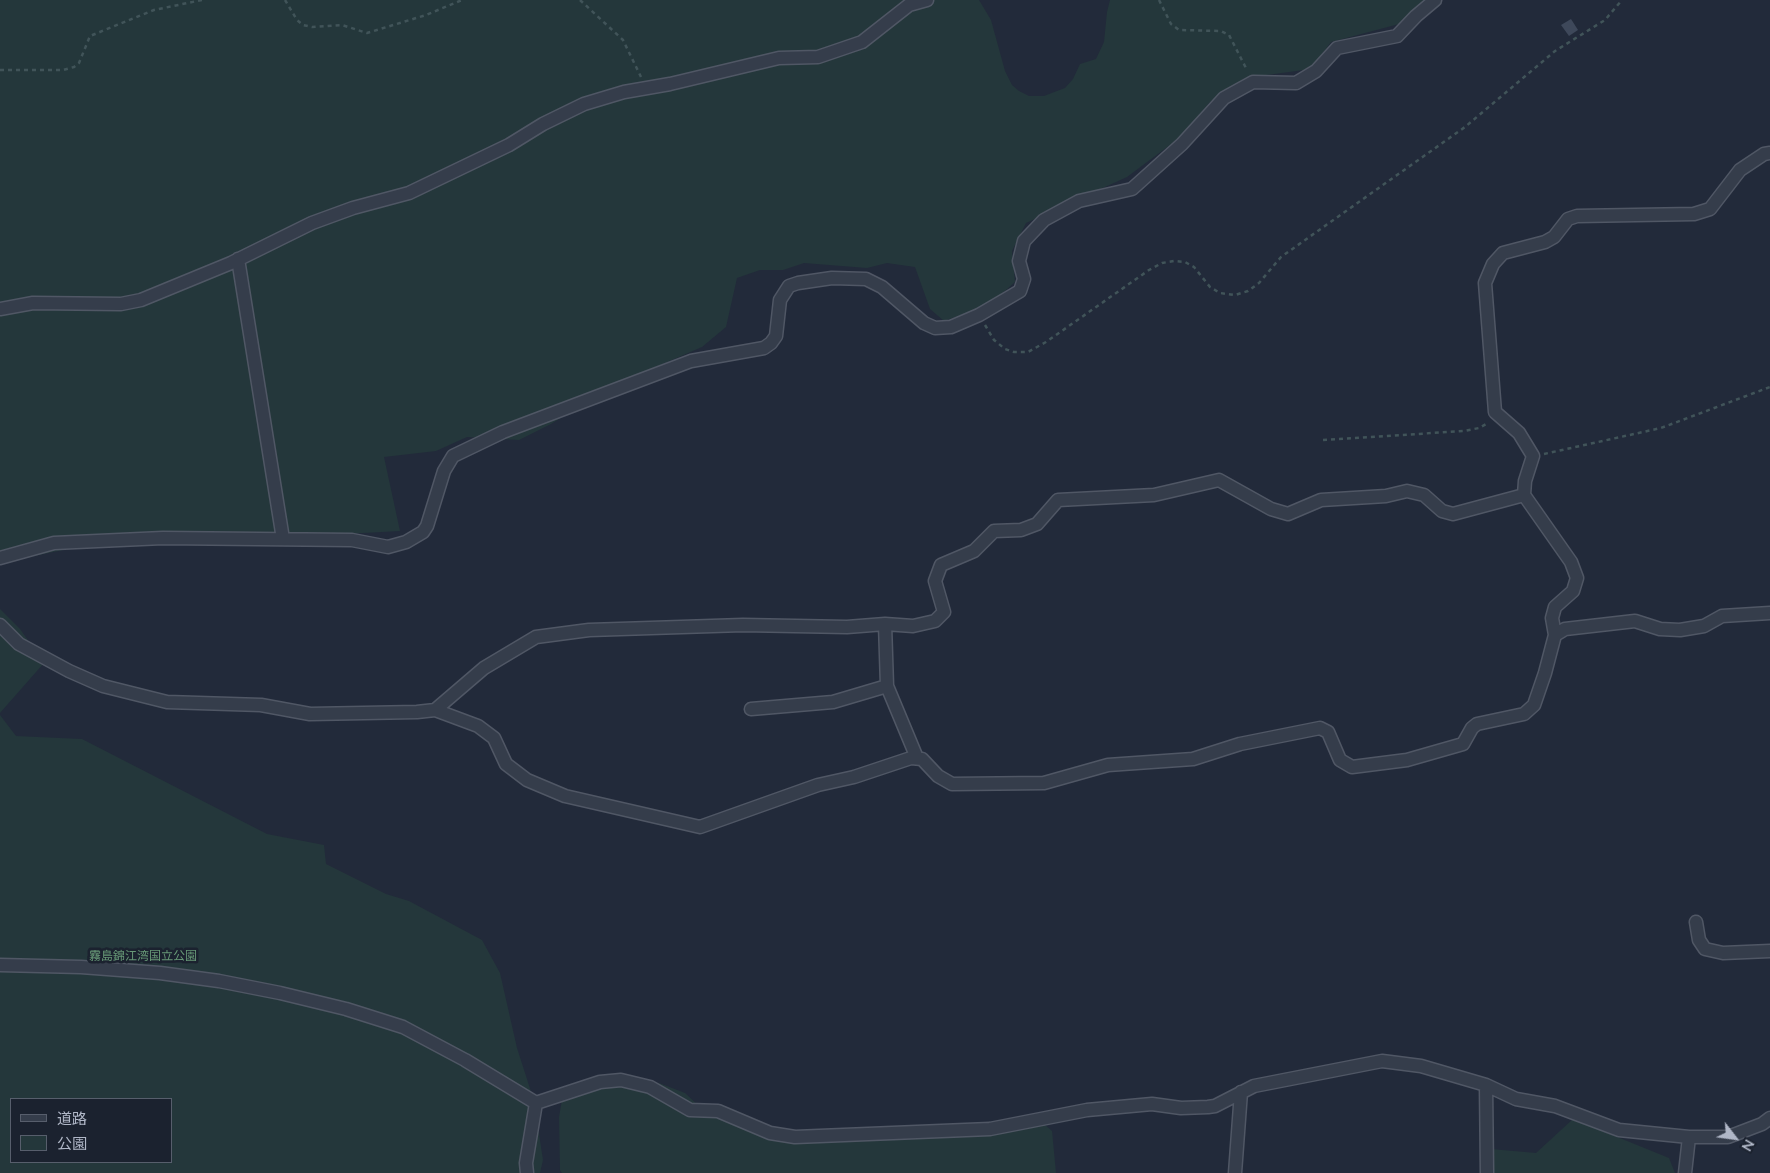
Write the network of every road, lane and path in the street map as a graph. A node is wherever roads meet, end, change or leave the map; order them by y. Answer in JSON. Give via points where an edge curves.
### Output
{"nodes":[{"id":1,"x":202,"y":0,"type":"edge"},
{"id":2,"x":285,"y":0,"type":"edge"},
{"id":3,"x":462,"y":0,"type":"edge"},
{"id":4,"x":580,"y":0,"type":"edge"},
{"id":5,"x":927,"y":0,"type":"edge"},
{"id":6,"x":1159,"y":0,"type":"edge"},
{"id":7,"x":1435,"y":0,"type":"edge"},
{"id":8,"x":1622,"y":0,"type":"edge"},
{"id":9,"x":0,"y":70,"type":"edge"},
{"id":10,"x":1253,"y":82,"type":"junction"},
{"id":11,"x":645,"y":88,"type":"junction"},
{"id":12,"x":1770,"y":153,"type":"edge"},
{"id":13,"x":238,"y":259,"type":"junction"},
{"id":14,"x":0,"y":310,"type":"edge"},
{"id":15,"x":979,"y":315,"type":"junction"},
{"id":16,"x":1770,"y":387,"type":"edge"},
{"id":17,"x":1500,"y":416,"type":"junction"},
{"id":18,"x":1323,"y":440,"type":"dead end"},
{"id":19,"x":1533,"y":456,"type":"junction"},
{"id":20,"x":1524,"y":495,"type":"junction"},
{"id":21,"x":283,"y":539,"type":"junction"},
{"id":22,"x":0,"y":558,"type":"edge"},
{"id":23,"x":1770,"y":613,"type":"edge"},
{"id":24,"x":885,"y":624,"type":"junction"},
{"id":25,"x":0,"y":625,"type":"edge"},
{"id":26,"x":1555,"y":635,"type":"junction"},
{"id":27,"x":887,"y":686,"type":"junction"},
{"id":28,"x":751,"y":709,"type":"dead end"},
{"id":29,"x":435,"y":710,"type":"junction"},
{"id":30,"x":917,"y":758,"type":"junction"},
{"id":31,"x":1696,"y":922,"type":"dead end"},
{"id":32,"x":1770,"y":951,"type":"edge"},
{"id":33,"x":0,"y":965,"type":"edge"},
{"id":34,"x":1486,"y":1085,"type":"junction"},
{"id":35,"x":1241,"y":1092,"type":"junction"},
{"id":36,"x":536,"y":1103,"type":"junction"},
{"id":37,"x":1770,"y":1118,"type":"edge"},
{"id":38,"x":1689,"y":1138,"type":"junction"},
{"id":39,"x":527,"y":1173,"type":"edge"},
{"id":40,"x":1235,"y":1173,"type":"edge"},
{"id":41,"x":1487,"y":1173,"type":"edge"},
{"id":42,"x":1684,"y":1173,"type":"edge"}],
"edges":[{"from":1,"to":9,"type":"path","via":[[154,10],[90,36],[79,63],[74,67],[63,70]]},
{"from":2,"to":3,"type":"path","via":[[303,25],[342,25],[367,33]]},
{"from":4,"to":11,"type":"path","via":[[623,40]]},
{"from":5,"to":11,"type":"street","via":[[909,5],[862,42],[818,57],[779,58]]},
{"from":6,"to":10,"type":"path","via":[[1171,24],[1179,30],[1222,31],[1228,35]]},
{"from":7,"to":10,"type":"street","via":[[1397,36],[1337,48],[1316,71],[1296,83]]},
{"from":8,"to":15,"type":"path","via":[[1605,20],[1555,51],[1465,126],[1281,257],[1248,291],[1220,294],[1185,262],[1162,262],[1028,352],[1005,349],[994,340]]},
{"from":10,"to":15,"type":"street","via":[[1224,98],[1182,144],[1132,189],[1079,202],[1044,220],[1024,240],[1019,261],[1024,279],[1020,291]]},
{"from":11,"to":13,"type":"street","via":[[584,104],[509,145],[409,193],[312,223]]},
{"from":12,"to":17,"type":"street","via":[[1740,170],[1710,209],[1694,214],[1577,216],[1568,219],[1554,237],[1544,242],[1503,253],[1493,264],[1485,283],[1495,412]]},
{"from":13,"to":14,"type":"street","via":[[141,300],[121,304],[33,303]]},
{"from":13,"to":21,"type":"street"},
{"from":15,"to":21,"type":"street","via":[[951,327],[935,328],[924,323],[882,287],[866,279],[832,278],[798,283],[789,286],[780,300],[778,328],[771,343],[764,348],[691,361],[503,432],[453,456],[444,471],[427,526],[406,542],[388,547],[352,540]]},
{"from":16,"to":19,"type":"path","via":[[1661,428]]},
{"from":17,"to":18,"type":"path","via":[[1479,428],[1464,431]]},
{"from":17,"to":19,"type":"street","via":[[1519,433]]},
{"from":19,"to":20,"type":"street"},
{"from":20,"to":24,"type":"street","via":[[1452,514],[1442,511],[1424,495],[1407,491],[1386,496],[1321,500],[1288,514],[1271,509],[1219,480],[1154,495],[1058,500],[1037,524],[1020,530],[994,531],[974,551],[941,565],[935,581],[944,612],[935,621],[913,626]]},
{"from":20,"to":26,"type":"street","via":[[1571,562],[1577,578],[1573,591],[1555,607],[1552,618]]},
{"from":21,"to":22,"type":"street","via":[[163,538],[54,543]]},
{"from":23,"to":26,"type":"street","via":[[1722,616],[1704,626],[1680,630],[1660,629],[1635,621],[1565,629]]},
{"from":24,"to":27,"type":"street"},
{"from":24,"to":29,"type":"street","via":[[589,630],[536,637],[484,668]]},
{"from":25,"to":29,"type":"street","via":[[19,644],[69,671],[103,686],[167,702],[260,705],[310,714]]},
{"from":26,"to":30,"type":"street","via":[[1534,704],[1524,714],[1477,724],[1463,744],[1407,760],[1352,767],[1340,760],[1328,732],[1320,728],[1240,744],[1193,759],[1108,765],[1044,782],[952,784]]},
{"from":27,"to":28,"type":"street","via":[[833,702]]},
{"from":27,"to":30,"type":"street"},
{"from":29,"to":30,"type":"street","via":[[478,726],[494,738],[506,764],[527,780],[565,796],[700,827],[818,785]]},
{"from":31,"to":32,"type":"street","via":[[1704,949],[1723,953]]},
{"from":33,"to":36,"type":"street","via":[[81,967],[209,979],[346,1009],[403,1028],[465,1060]]},
{"from":34,"to":35,"type":"street","via":[[1421,1066],[1382,1061],[1254,1086]]},
{"from":34,"to":38,"type":"street","via":[[1516,1099],[1556,1106],[1619,1130]]},
{"from":34,"to":41,"type":"street"},
{"from":35,"to":36,"type":"street","via":[[1215,1106],[1181,1108],[1152,1104],[1087,1110],[990,1129],[795,1137],[770,1133],[718,1111],[690,1110],[650,1087],[621,1080],[600,1082]]},
{"from":35,"to":40,"type":"street"},
{"from":36,"to":39,"type":"street"},
{"from":37,"to":38,"type":"street","via":[[1728,1136]]},
{"from":38,"to":42,"type":"street"}]}
